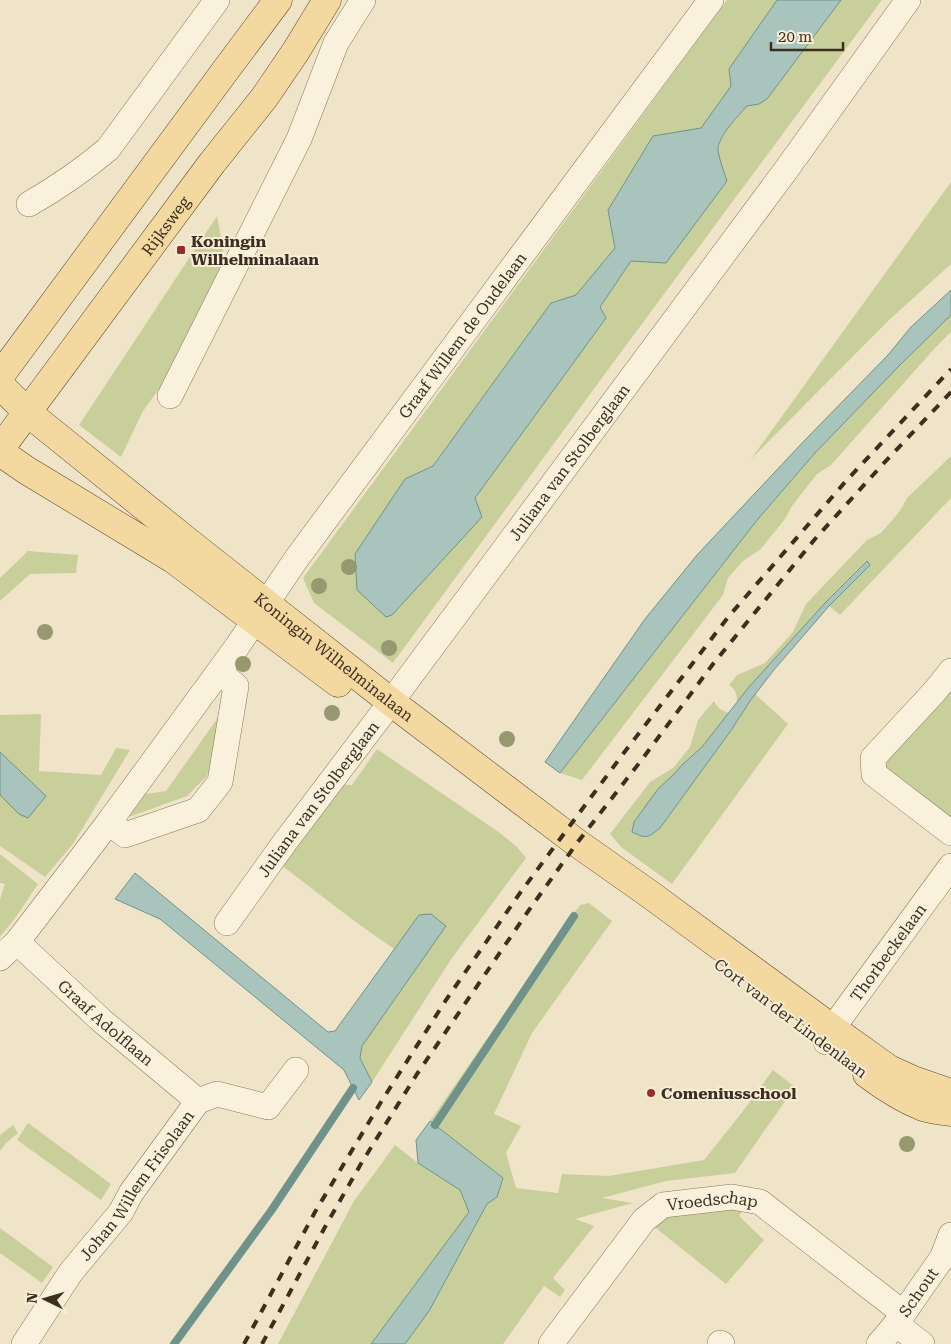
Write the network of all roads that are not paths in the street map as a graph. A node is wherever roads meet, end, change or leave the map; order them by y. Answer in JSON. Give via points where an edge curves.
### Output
{"nodes":[{"id":1,"x":217,"y":0,"type":"edge"},
{"id":2,"x":278,"y":0,"type":"edge"},
{"id":3,"x":327,"y":0,"type":"edge"},
{"id":4,"x":363,"y":0,"type":"edge"},
{"id":5,"x":711,"y":0,"type":"edge"},
{"id":6,"x":908,"y":0,"type":"edge"},
{"id":7,"x":29,"y":204,"type":"dead end"},
{"id":8,"x":0,"y":376,"type":"edge"},
{"id":9,"x":0,"y":385,"type":"edge"},
{"id":10,"x":170,"y":396,"type":"dead end"},
{"id":11,"x":0,"y":402,"type":"edge"},
{"id":12,"x":27,"y":412,"type":"junction"},
{"id":13,"x":0,"y":450,"type":"edge"},
{"id":14,"x":261,"y":611,"type":"junction"},
{"id":15,"x":951,"y":671,"type":"edge"},
{"id":16,"x":219,"y":672,"type":"junction"},
{"id":17,"x":386,"y":709,"type":"junction"},
{"id":18,"x":109,"y":822,"type":"junction"},
{"id":19,"x":951,"y":833,"type":"edge"},
{"id":20,"x":951,"y":866,"type":"edge"},
{"id":21,"x":644,"y":900,"type":"joint"},
{"id":22,"x":227,"y":923,"type":"dead end"},
{"id":23,"x":8,"y":950,"type":"edge"},
{"id":24,"x":829,"y":1035,"type":"junction"},
{"id":25,"x":296,"y":1070,"type":"dead end"},
{"id":26,"x":951,"y":1093,"type":"edge"},
{"id":27,"x":198,"y":1101,"type":"junction"},
{"id":28,"x":951,"y":1112,"type":"edge"},
{"id":29,"x":951,"y":1236,"type":"edge"},
{"id":30,"x":900,"y":1319,"type":"junction"},
{"id":31,"x":24,"y":1344,"type":"edge"},
{"id":32,"x":551,"y":1344,"type":"edge"},
{"id":33,"x":879,"y":1344,"type":"edge"},
{"id":34,"x":922,"y":1344,"type":"edge"}],
"edges":[{"from":1,"to":7,"type":"street","via":[[108,149],[55,189]]},
{"from":2,"to":8,"type":"main road"},
{"from":3,"to":12,"type":"main road","name":"Rijksweg","via":[[264,98]]},
{"from":4,"to":10,"type":"street","via":[[336,43],[299,139]]},
{"from":5,"to":14,"type":"street","name":"Graaf Willem de Oudelaan"},
{"from":6,"to":17,"type":"street","name":"Juliana van Stolberglaan","via":[[786,170]]},
{"from":9,"to":12,"type":"main road","name":"Koningin Wilhelminalaan"},
{"from":11,"to":12,"type":"street","name":"Koningin Wilhelminalaan"},
{"from":12,"to":13,"type":"main road","name":"Rijksweg"},
{"from":12,"to":14,"type":"main road","name":"Koningin Wilhelminalaan"},
{"from":13,"to":14,"type":"main road","name":"Koningin Wilhelminalaan","via":[[26,470]]},
{"from":14,"to":16,"type":"street","name":"Graaf Willem de Oudelaan"},
{"from":14,"to":17,"type":"main road","name":"Koningin Wilhelminalaan"},
{"from":15,"to":19,"type":"street","via":[[873,758],[874,774]]},
{"from":16,"to":18,"type":"street","name":"Graaf Willem de Oudelaan"},
{"from":16,"to":18,"type":"street","via":[[236,686],[220,782],[198,810],[126,834]]},
{"from":17,"to":21,"type":"main road","name":"Koningin Wilhelminalaan","via":[[577,843]]},
{"from":17,"to":22,"type":"street","name":"Juliana van Stolberglaan"},
{"from":18,"to":23,"type":"street","name":"Graaf Willem de Oudelaan"},
{"from":20,"to":24,"type":"street","name":"Thorbeckelaan"},
{"from":21,"to":24,"type":"main road","name":"Cort van der Lindenlaan"},
{"from":23,"to":27,"type":"street","name":"Graaf Adolflaan","via":[[102,1021]]},
{"from":24,"to":26,"type":"main road","name":"Cort van der Lindenlaan","via":[[889,1069]]},
{"from":24,"to":28,"type":"main road","name":"Cort van der Lindenlaan","via":[[877,1082],[924,1108]]},
{"from":25,"to":27,"type":"street","via":[[268,1107],[217,1094]]},
{"from":27,"to":31,"type":"street","name":"Johan Willem Frisolaan","via":[[131,1193],[121,1212],[71,1272]]},
{"from":29,"to":30,"type":"street","name":"Schout","via":[[942,1258]]},
{"from":30,"to":32,"type":"street","name":"Vroedschap","via":[[760,1202],[732,1197],[663,1206],[644,1220]]},
{"from":30,"to":33,"type":"street","name":"Schout"},
{"from":30,"to":34,"type":"street","name":"Vroedschap"}]}
